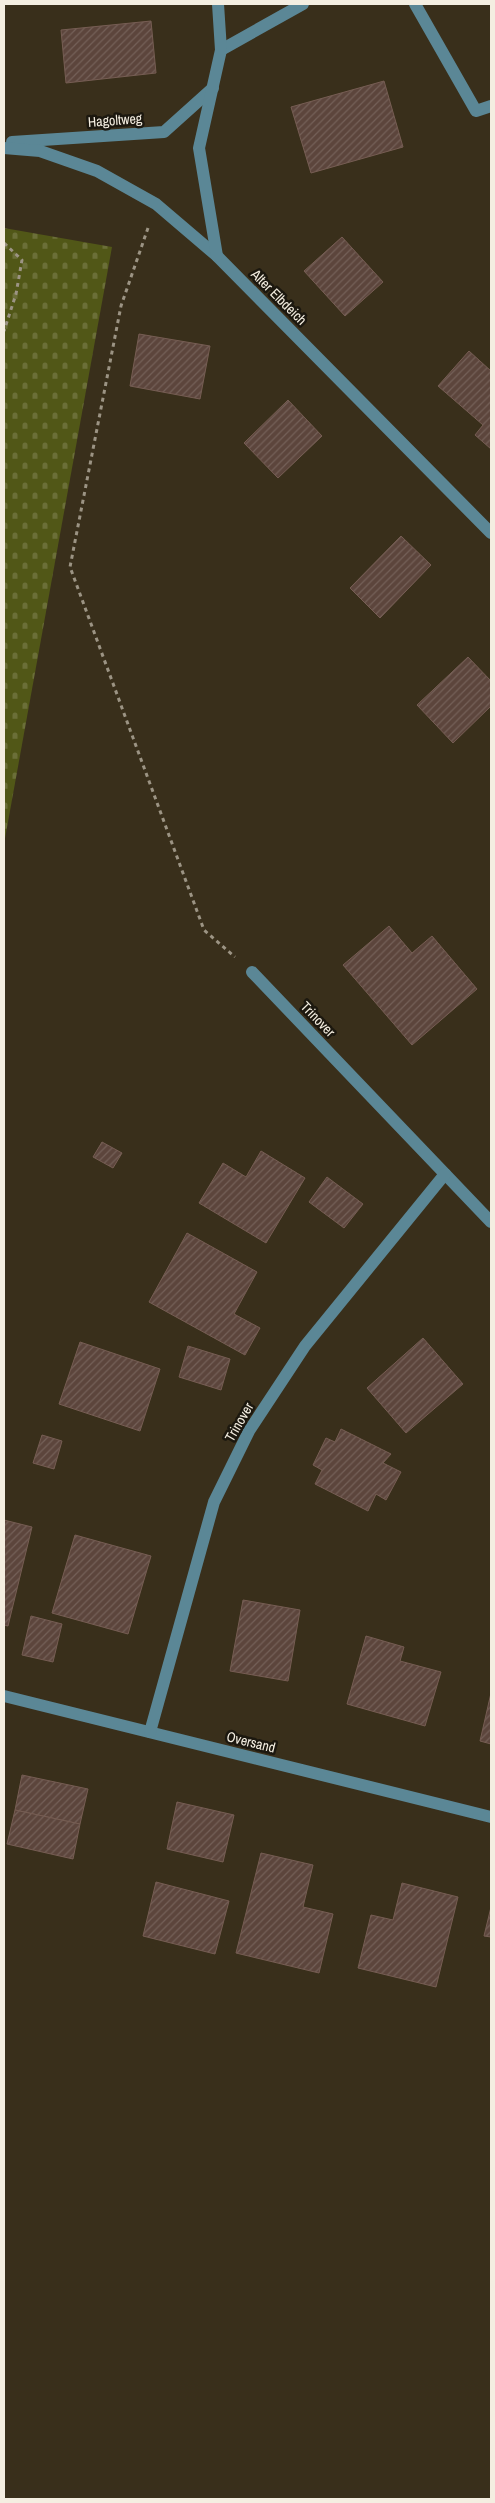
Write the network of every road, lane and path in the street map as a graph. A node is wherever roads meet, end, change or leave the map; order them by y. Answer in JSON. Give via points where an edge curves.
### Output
{"nodes":[{"id":1,"x":218,"y":4,"type":"edge"},
{"id":2,"x":302,"y":4,"type":"edge"},
{"id":3,"x":415,"y":4,"type":"edge"},
{"id":4,"x":221,"y":50,"type":"junction"},
{"id":5,"x":212,"y":88,"type":"junction"},
{"id":6,"x":491,"y":106,"type":"edge"},
{"id":7,"x":4,"y":143,"type":"edge"},
{"id":8,"x":4,"y":148,"type":"edge"},
{"id":9,"x":156,"y":204,"type":"junction"},
{"id":10,"x":4,"y":244,"type":"edge"},
{"id":11,"x":217,"y":256,"type":"junction"},
{"id":12,"x":4,"y":331,"type":"edge"},
{"id":13,"x":491,"y":533,"type":"edge"},
{"id":14,"x":252,"y":972,"type":"joint"},
{"id":15,"x":445,"y":1174,"type":"junction"},
{"id":16,"x":491,"y":1222,"type":"edge"},
{"id":17,"x":4,"y":1696,"type":"edge"},
{"id":18,"x":150,"y":1732,"type":"junction"},
{"id":19,"x":491,"y":1817,"type":"edge"}],
"edges":[{"from":1,"to":4,"type":"street"},
{"from":2,"to":4,"type":"street"},
{"from":3,"to":6,"type":"street","via":[[476,111]]},
{"from":4,"to":5,"type":"street"},
{"from":5,"to":7,"type":"street","name":"Hagoltweg","via":[[164,132]]},
{"from":5,"to":11,"type":"street","via":[[199,148]]},
{"from":8,"to":9,"type":"street","name":"Alter Elbdeich","via":[[40,151],[97,171]]},
{"from":9,"to":11,"type":"street","name":"Alter Elbdeich"},
{"from":9,"to":14,"type":"path","via":[[121,306],[70,567],[204,930]]},
{"from":10,"to":12,"type":"path","via":[[22,260],[16,294]]},
{"from":11,"to":13,"type":"street","name":"Alter Elbdeich"},
{"from":14,"to":15,"type":"street","name":"Trinover"},
{"from":15,"to":16,"type":"street","name":"Trinover"},
{"from":15,"to":18,"type":"street","name":"Trinover","via":[[305,1346],[249,1431],[214,1502]]},
{"from":17,"to":18,"type":"street","name":"Oversand"},
{"from":18,"to":19,"type":"street","name":"Oversand"}]}
